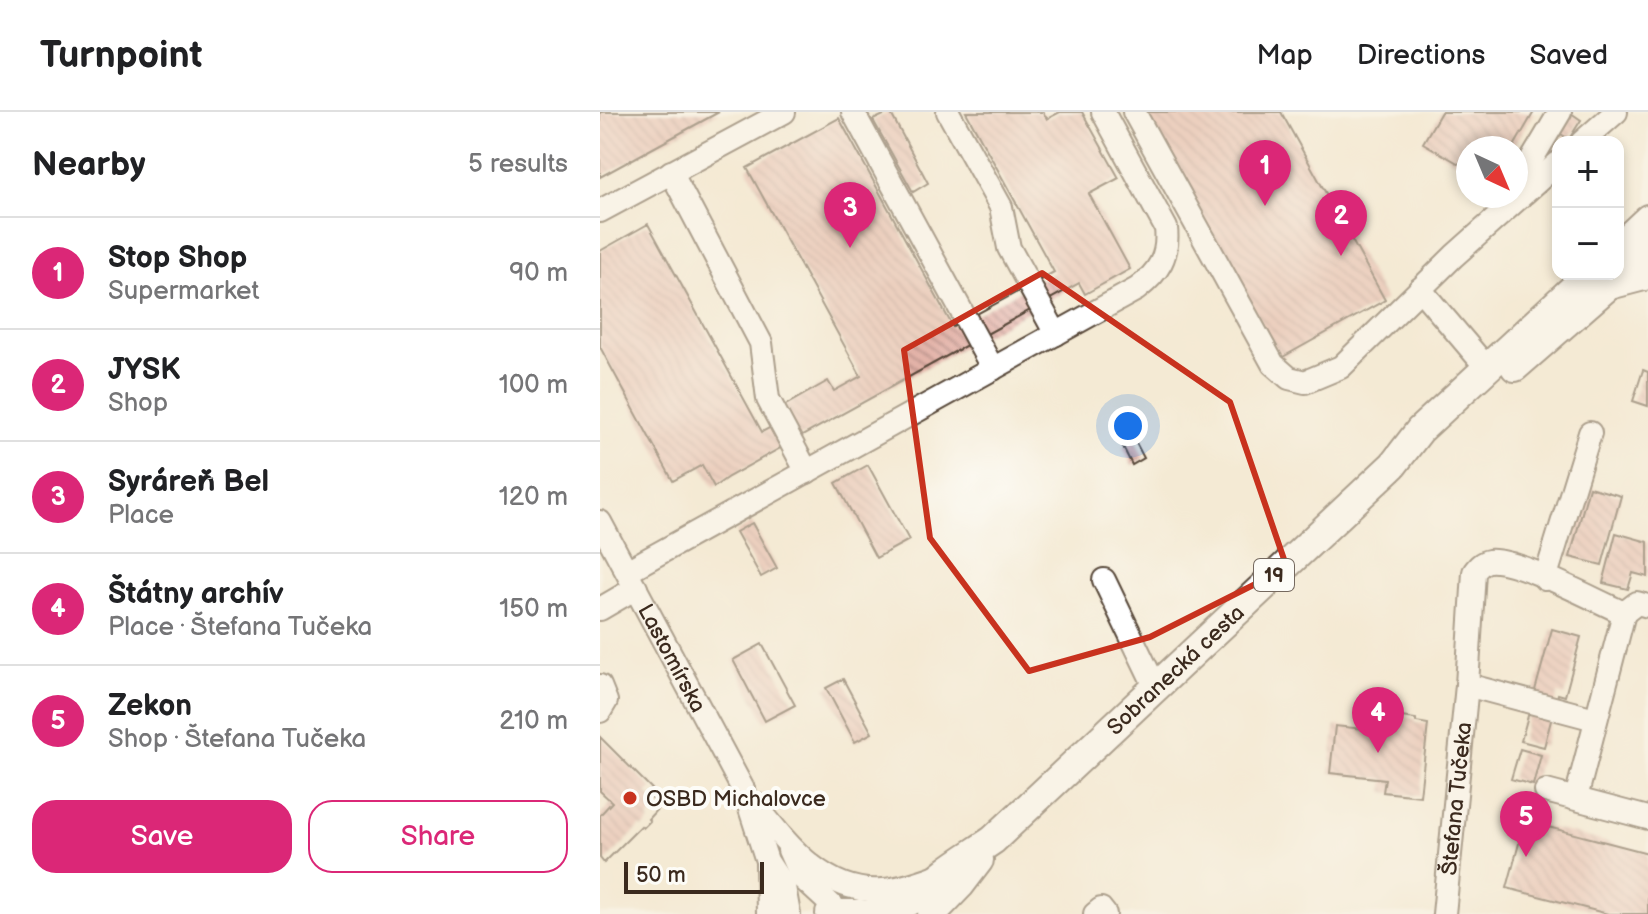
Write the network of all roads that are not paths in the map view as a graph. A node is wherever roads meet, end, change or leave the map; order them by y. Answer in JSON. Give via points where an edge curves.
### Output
{"nodes":[{"id":1,"x":784,"y":112,"type":"edge"},
{"id":2,"x":853,"y":112,"type":"edge"},
{"id":3,"x":948,"y":112,"type":"edge"},
{"id":4,"x":1103,"y":112,"type":"edge"},
{"id":5,"x":1134,"y":112,"type":"edge"},
{"id":6,"x":1560,"y":112,"type":"edge"},
{"id":7,"x":1616,"y":112,"type":"edge"},
{"id":8,"x":1589,"y":136,"type":"edge"},
{"id":9,"x":1528,"y":166,"type":"edge"},
{"id":10,"x":1552,"y":168,"type":"edge"},
{"id":11,"x":671,"y":172,"type":"junction"},
{"id":12,"x":1528,"y":187,"type":"edge"},
{"id":13,"x":1505,"y":208,"type":"edge"},
{"id":14,"x":600,"y":211,"type":"edge"},
{"id":15,"x":1648,"y":219,"type":"edge"},
{"id":16,"x":1624,"y":241,"type":"edge"},
{"id":17,"x":1648,"y":251,"type":"edge"},
{"id":18,"x":1648,"y":278,"type":"edge"},
{"id":19,"x":1597,"y":282,"type":"edge"},
{"id":20,"x":1420,"y":289,"type":"junction"},
{"id":21,"x":1056,"y":334,"type":"junction"},
{"id":22,"x":1487,"y":368,"type":"junction"},
{"id":23,"x":993,"y":369,"type":"junction"},
{"id":24,"x":1590,"y":433,"type":"dead end"},
{"id":25,"x":1393,"y":465,"type":"junction"},
{"id":26,"x":807,"y":472,"type":"junction"},
{"id":27,"x":600,"y":522,"type":"edge"},
{"id":28,"x":632,"y":579,"type":"junction"},
{"id":29,"x":1545,"y":579,"type":"junction"},
{"id":30,"x":1104,"y":580,"type":"dead end"},
{"id":31,"x":1648,"y":606,"type":"edge"},
{"id":32,"x":600,"y":609,"type":"edge"},
{"id":33,"x":1624,"y":613,"type":"junction"},
{"id":34,"x":1467,"y":685,"type":"junction"},
{"id":35,"x":600,"y":686,"type":"edge"},
{"id":36,"x":1155,"y":686,"type":"junction"},
{"id":37,"x":600,"y":711,"type":"edge"},
{"id":38,"x":1595,"y":719,"type":"junction"},
{"id":39,"x":1546,"y":791,"type":"dead end"},
{"id":40,"x":745,"y":793,"type":"junction"},
{"id":41,"x":1576,"y":798,"type":"junction"},
{"id":42,"x":1648,"y":818,"type":"edge"},
{"id":43,"x":787,"y":845,"type":"junction"},
{"id":44,"x":767,"y":861,"type":"junction"},
{"id":45,"x":953,"y":879,"type":"junction"},
{"id":46,"x":843,"y":913,"type":"edge"},
{"id":47,"x":768,"y":914,"type":"edge"},
{"id":48,"x":789,"y":914,"type":"edge"},
{"id":49,"x":869,"y":914,"type":"edge"},
{"id":50,"x":932,"y":914,"type":"edge"},
{"id":51,"x":948,"y":914,"type":"edge"},
{"id":52,"x":1095,"y":914,"type":"edge"},
{"id":53,"x":1105,"y":914,"type":"edge"},
{"id":54,"x":1444,"y":914,"type":"edge"}],
"edges":[{"from":1,"to":11,"type":"street"},
{"from":2,"to":23,"type":"street"},
{"from":3,"to":21,"type":"street","via":[[1001,207],[1009,248]]},
{"from":4,"to":21,"type":"street","via":[[1166,228],[1168,244],[1153,277]]},
{"from":5,"to":20,"type":"street","via":[[1273,364],[1289,378],[1305,382],[1341,367]]},
{"from":6,"to":9,"type":"street"},
{"from":7,"to":8,"type":"street"},
{"from":10,"to":12,"type":"street"},
{"from":11,"to":14,"type":"street"},
{"from":11,"to":26,"type":"street","via":[[761,343],[768,399]]},
{"from":13,"to":20,"type":"street"},
{"from":15,"to":16,"type":"main road"},
{"from":17,"to":19,"type":"main road","name":"Sobranecká cesta","number":"19"},
{"from":18,"to":19,"type":"street"},
{"from":19,"to":22,"type":"main road","name":"Sobranecká cesta","number":"19"},
{"from":19,"to":25,"type":"main road","name":"Sobranecká cesta","number":"19","via":[[1427,445]]},
{"from":20,"to":22,"type":"street"},
{"from":21,"to":23,"type":"street"},
{"from":22,"to":25,"type":"main road","name":"Sobranecká cesta","number":"19","via":[[1420,430]]},
{"from":23,"to":26,"type":"street"},
{"from":24,"to":29,"type":"street"},
{"from":25,"to":36,"type":"main road","name":"Sobranecká cesta","number":"19"},
{"from":26,"to":28,"type":"street"},
{"from":27,"to":28,"type":"street","name":"Lastomírska"},
{"from":28,"to":32,"type":"street"},
{"from":28,"to":40,"type":"street","name":"Lastomírska"},
{"from":29,"to":33,"type":"street"},
{"from":29,"to":34,"type":"street","name":"Štefana Tučeka","via":[[1491,561],[1474,572]]},
{"from":30,"to":36,"type":"street"},
{"from":31,"to":33,"type":"street","via":[[1637,603]]},
{"from":33,"to":38,"type":"street"},
{"from":34,"to":38,"type":"street"},
{"from":34,"to":54,"type":"street","name":"Štefana Tučeka"},
{"from":35,"to":37,"type":"street","via":[[606,701]]},
{"from":36,"to":45,"type":"main road","name":"Sobranecká cesta","number":"19"},
{"from":38,"to":41,"type":"street"},
{"from":39,"to":41,"type":"street"},
{"from":40,"to":43,"type":"street"},
{"from":40,"to":44,"type":"street"},
{"from":41,"to":42,"type":"street"},
{"from":43,"to":45,"type":"street","via":[[834,882],[866,890]]},
{"from":43,"to":46,"type":"street","via":[[801,877]]},
{"from":44,"to":47,"type":"street"},
{"from":44,"to":48,"type":"street","via":[[784,887]]},
{"from":45,"to":49,"type":"main road","number":"19","via":[[886,912]]},
{"from":45,"to":50,"type":"main road","number":"19"},
{"from":45,"to":51,"type":"street"},
{"from":52,"to":53,"type":"street","via":[[1101,909]]}]}
